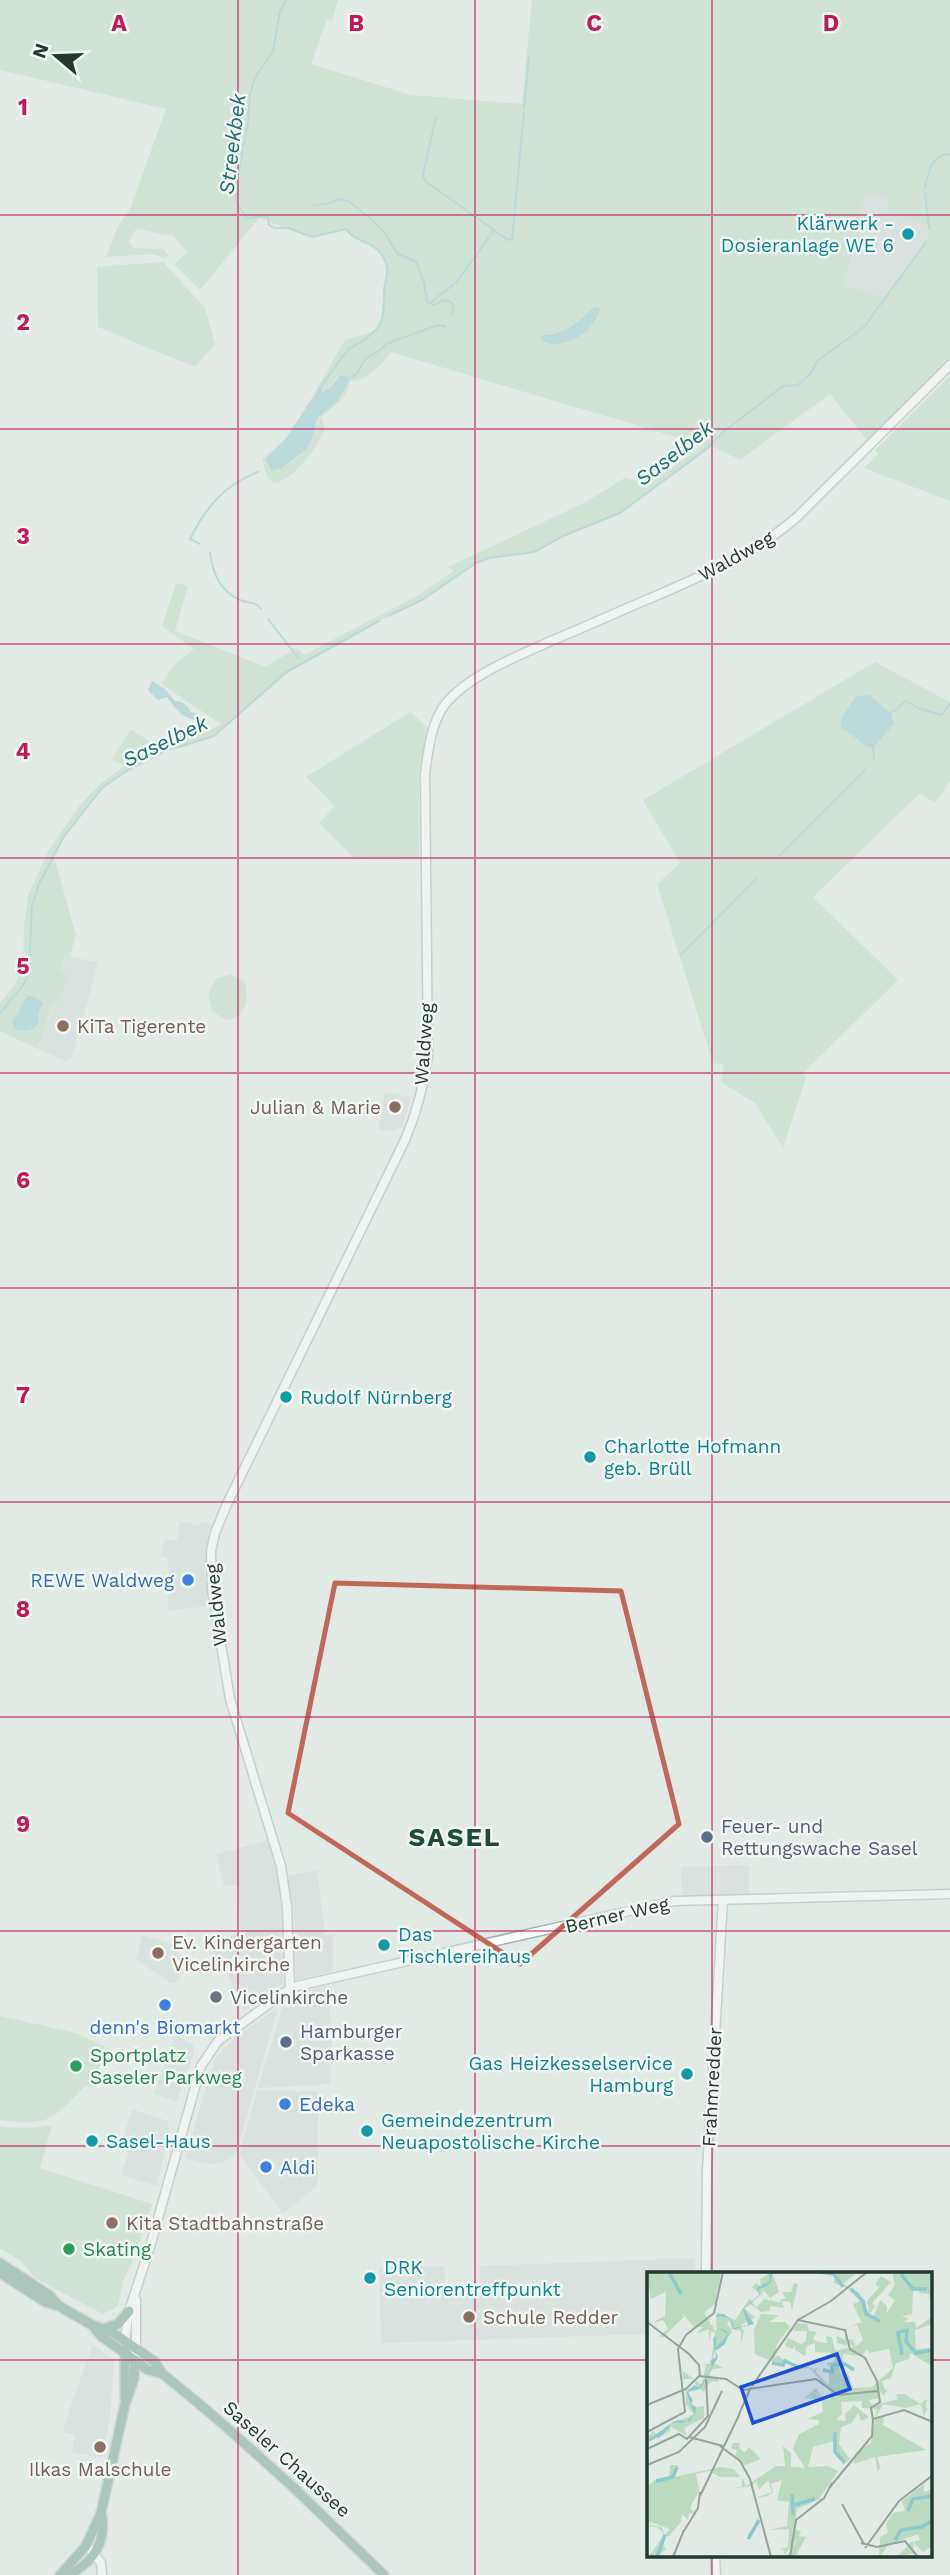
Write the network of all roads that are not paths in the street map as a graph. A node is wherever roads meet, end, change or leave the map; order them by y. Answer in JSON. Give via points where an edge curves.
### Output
{"nodes":[{"id":1,"x":950,"y":365,"type":"edge"},
{"id":2,"x":950,"y":1894,"type":"edge"},
{"id":3,"x":723,"y":1900,"type":"junction"},
{"id":4,"x":290,"y":1989,"type":"junction"},
{"id":5,"x":0,"y":2263,"type":"edge"},
{"id":6,"x":706,"y":2272,"type":"edge"},
{"id":7,"x":0,"y":2273,"type":"edge"},
{"id":8,"x":138,"y":2287,"type":"junction"},
{"id":9,"x":59,"y":2306,"type":"junction"},
{"id":10,"x":129,"y":2311,"type":"junction"},
{"id":11,"x":92,"y":2325,"type":"junction"},
{"id":12,"x":105,"y":2328,"type":"junction"},
{"id":13,"x":125,"y":2341,"type":"junction"},
{"id":14,"x":136,"y":2348,"type":"junction"},
{"id":15,"x":125,"y":2353,"type":"junction"},
{"id":16,"x":135,"y":2360,"type":"junction"},
{"id":17,"x":163,"y":2374,"type":"junction"},
{"id":18,"x":125,"y":2404,"type":"junction"},
{"id":19,"x":102,"y":2513,"type":"junction"},
{"id":20,"x":84,"y":2549,"type":"junction"},
{"id":21,"x":92,"y":2557,"type":"junction"},
{"id":22,"x":60,"y":2575,"type":"edge"},
{"id":23,"x":68,"y":2575,"type":"edge"},
{"id":24,"x":101,"y":2575,"type":"edge"},
{"id":25,"x":384,"y":2575,"type":"edge"}],
"edges":[{"from":1,"to":4,"type":"main road","name":"Waldweg","via":[[772,538],[718,569],[513,658],[469,683],[446,704],[437,720],[425,774],[428,1055],[417,1112],[227,1504],[211,1551],[227,1689],[283,1878]]},
{"from":2,"to":3,"type":"main road","name":"Berner Weg"},
{"from":3,"to":4,"type":"main road","name":"Berner Weg","via":[[674,1901]]},
{"from":3,"to":6,"type":"main road","name":"Frahmredder"},
{"from":4,"to":8,"type":"main road","via":[[213,2046],[197,2076]]},
{"from":5,"to":9,"type":"main road","name":"Saseler Chaussee"},
{"from":7,"to":9,"type":"main road","name":"Saseler Chaussee"},
{"from":8,"to":10,"type":"main road"},
{"from":8,"to":14,"type":"main road"},
{"from":9,"to":11,"type":"main road","name":"Saseler Chaussee"},
{"from":10,"to":12,"type":"main road","via":[[118,2324]]},
{"from":10,"to":13,"type":"main road"},
{"from":11,"to":12,"type":"main road","name":"Saseler Chaussee"},
{"from":11,"to":15,"type":"main road","name":"Saseler Chaussee"},
{"from":12,"to":13,"type":"main road","name":"Saseler Chaussee"},
{"from":13,"to":14,"type":"main road","name":"Saseler Chaussee"},
{"from":13,"to":15,"type":"main road"},
{"from":14,"to":16,"type":"main road"},
{"from":14,"to":17,"type":"main road","name":"Saseler Chaussee"},
{"from":15,"to":16,"type":"main road","name":"Saseler Chaussee"},
{"from":15,"to":18,"type":"main road"},
{"from":16,"to":17,"type":"main road","name":"Saseler Chaussee"},
{"from":16,"to":18,"type":"main road"},
{"from":17,"to":25,"type":"main road","name":"Saseler Chaussee","via":[[297,2490]]},
{"from":18,"to":19,"type":"main road"},
{"from":19,"to":20,"type":"main road"},
{"from":19,"to":21,"type":"main road","via":[[104,2529]]},
{"from":20,"to":21,"type":"main road"},
{"from":20,"to":22,"type":"main road"},
{"from":21,"to":23,"type":"main road"},
{"from":21,"to":24,"type":"main road","via":[[102,2563]]}]}
